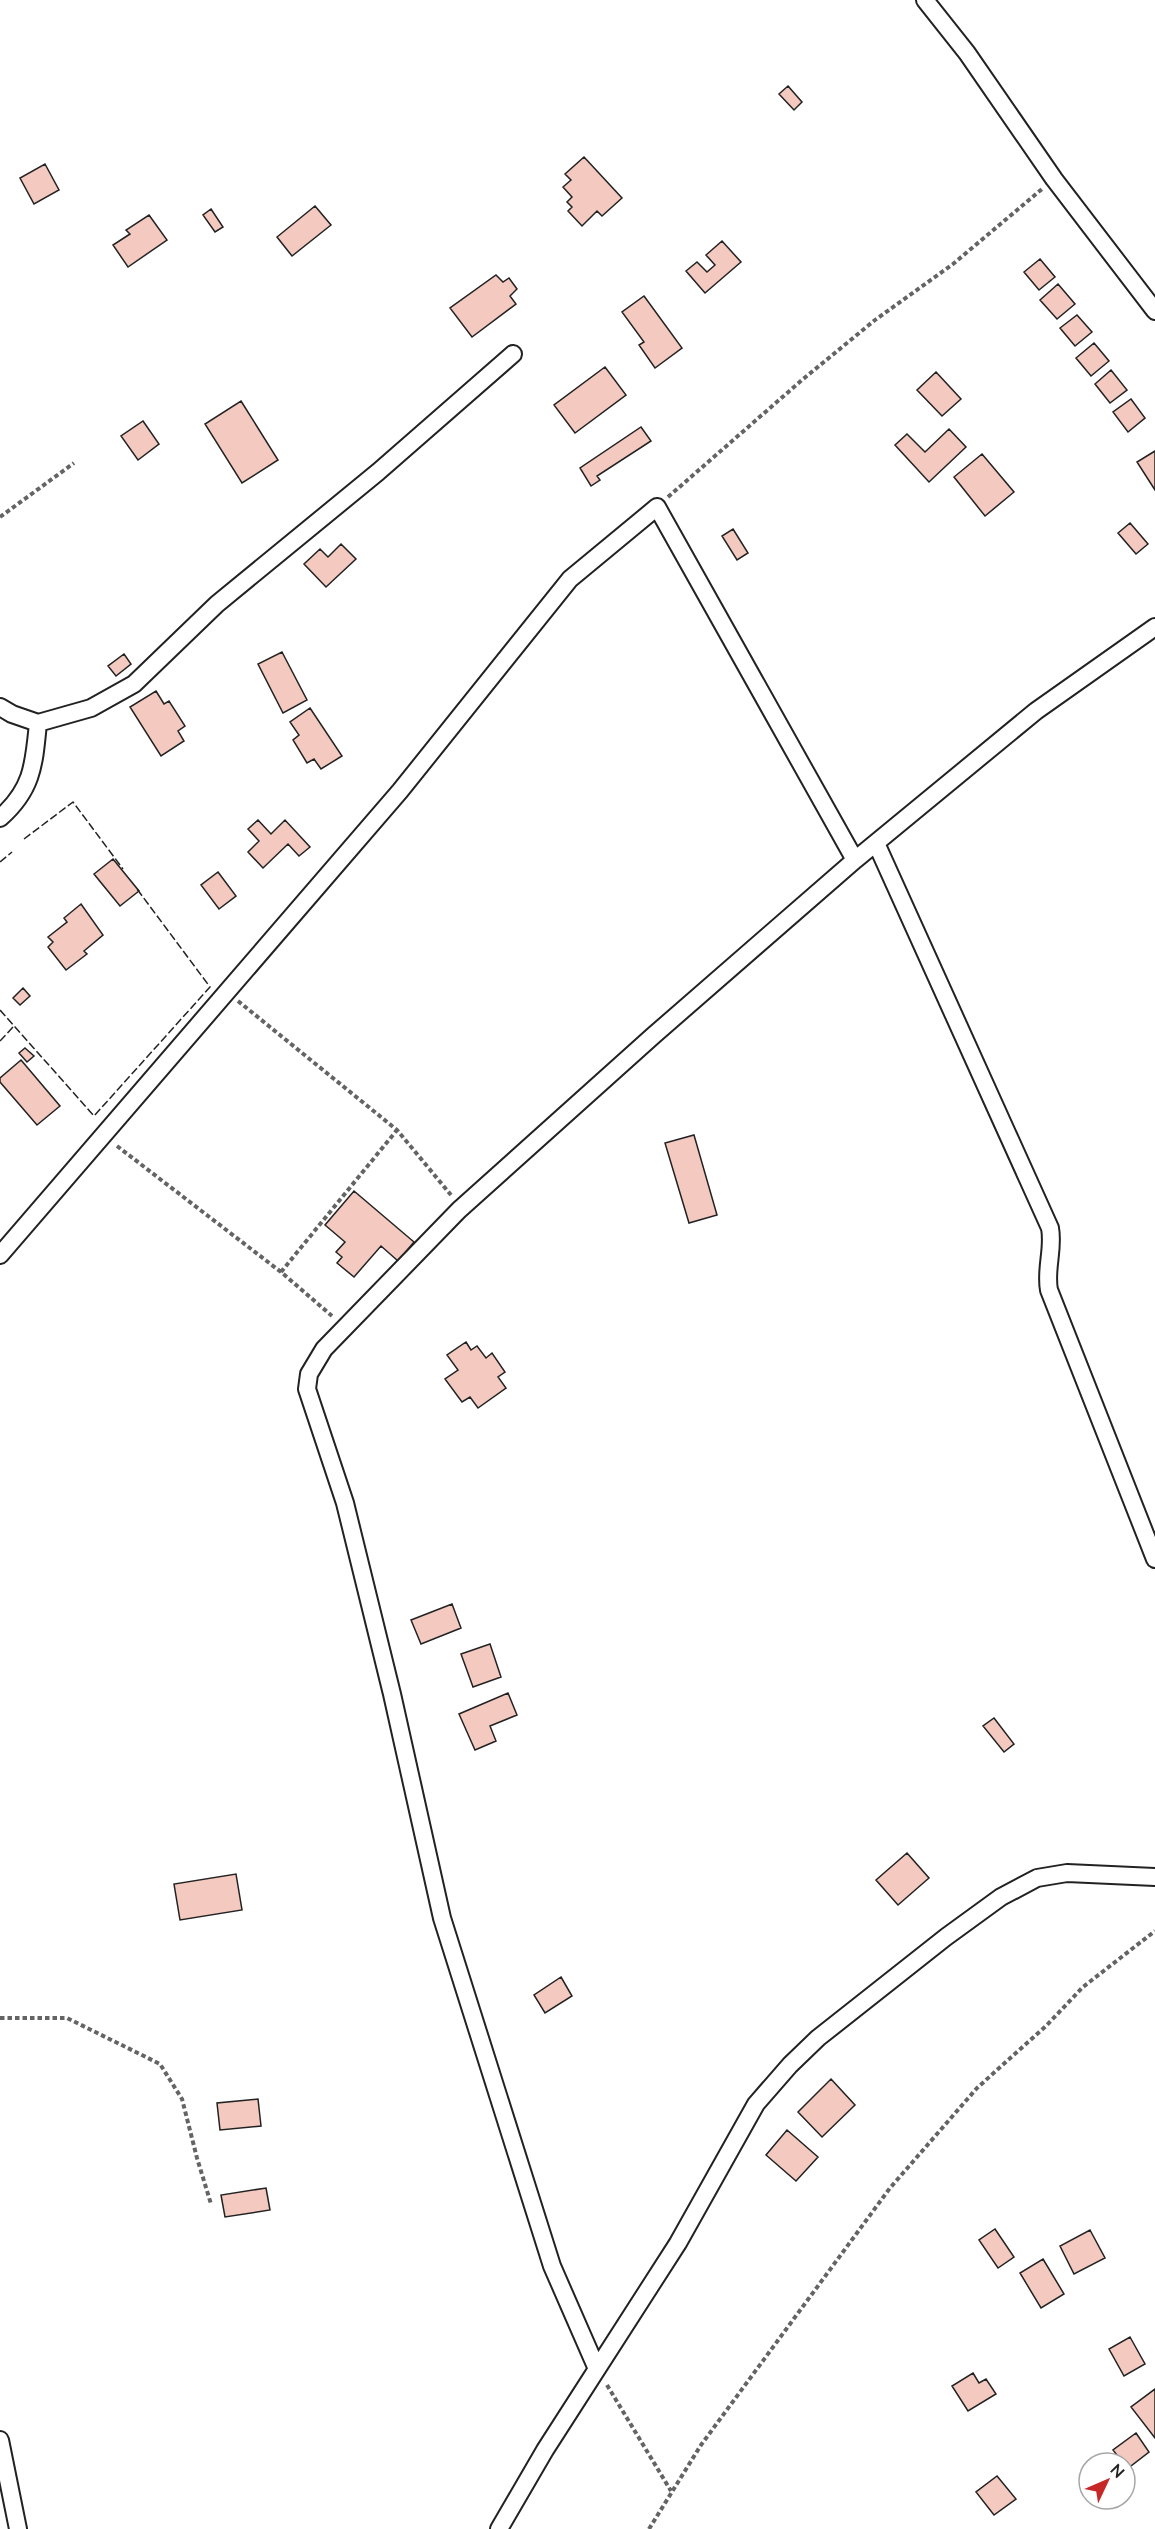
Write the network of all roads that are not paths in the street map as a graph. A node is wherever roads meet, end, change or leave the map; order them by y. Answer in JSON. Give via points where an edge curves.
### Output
{"nodes":[{"id":1,"x":926,"y":0,"type":"edge"},
{"id":2,"x":1155,"y":311,"type":"edge"},
{"id":3,"x":513,"y":354,"type":"dead end"},
{"id":4,"x":1155,"y":627,"type":"edge"},
{"id":5,"x":0,"y":707,"type":"edge"},
{"id":6,"x":38,"y":723,"type":"junction"},
{"id":7,"x":0,"y":818,"type":"edge"},
{"id":8,"x":876,"y":843,"type":"junction"},
{"id":9,"x":855,"y":860,"type":"junction"},
{"id":10,"x":0,"y":1255,"type":"edge"},
{"id":11,"x":1155,"y":1559,"type":"edge"},
{"id":12,"x":1155,"y":1877,"type":"edge"},
{"id":13,"x":597,"y":2369,"type":"junction"},
{"id":14,"x":0,"y":2440,"type":"edge"},
{"id":15,"x":18,"y":2529,"type":"edge"},
{"id":16,"x":499,"y":2529,"type":"edge"}],
"edges":[{"from":1,"to":2,"type":"street","via":[[1054,179]]},
{"from":3,"to":6,"type":"street","via":[[378,472],[217,604],[134,684],[91,708]]},
{"from":4,"to":8,"type":"street","via":[[1036,711]]},
{"from":5,"to":6,"type":"street"},
{"from":6,"to":7,"type":"street","via":[[27,787]]},
{"from":8,"to":9,"type":"street"},
{"from":8,"to":11,"type":"street","via":[[1050,1227],[1048,1290]]},
{"from":9,"to":10,"type":"street","via":[[657,507],[570,579],[400,791]]},
{"from":9,"to":13,"type":"street","via":[[459,1210],[344,1326],[309,1374],[307,1389],[345,1503],[442,1918],[552,2266]]},
{"from":12,"to":13,"type":"street","via":[[1067,1873],[1037,1878],[1001,1897],[818,2038],[756,2104],[678,2243]]},
{"from":13,"to":16,"type":"street"},
{"from":14,"to":15,"type":"street"}]}
